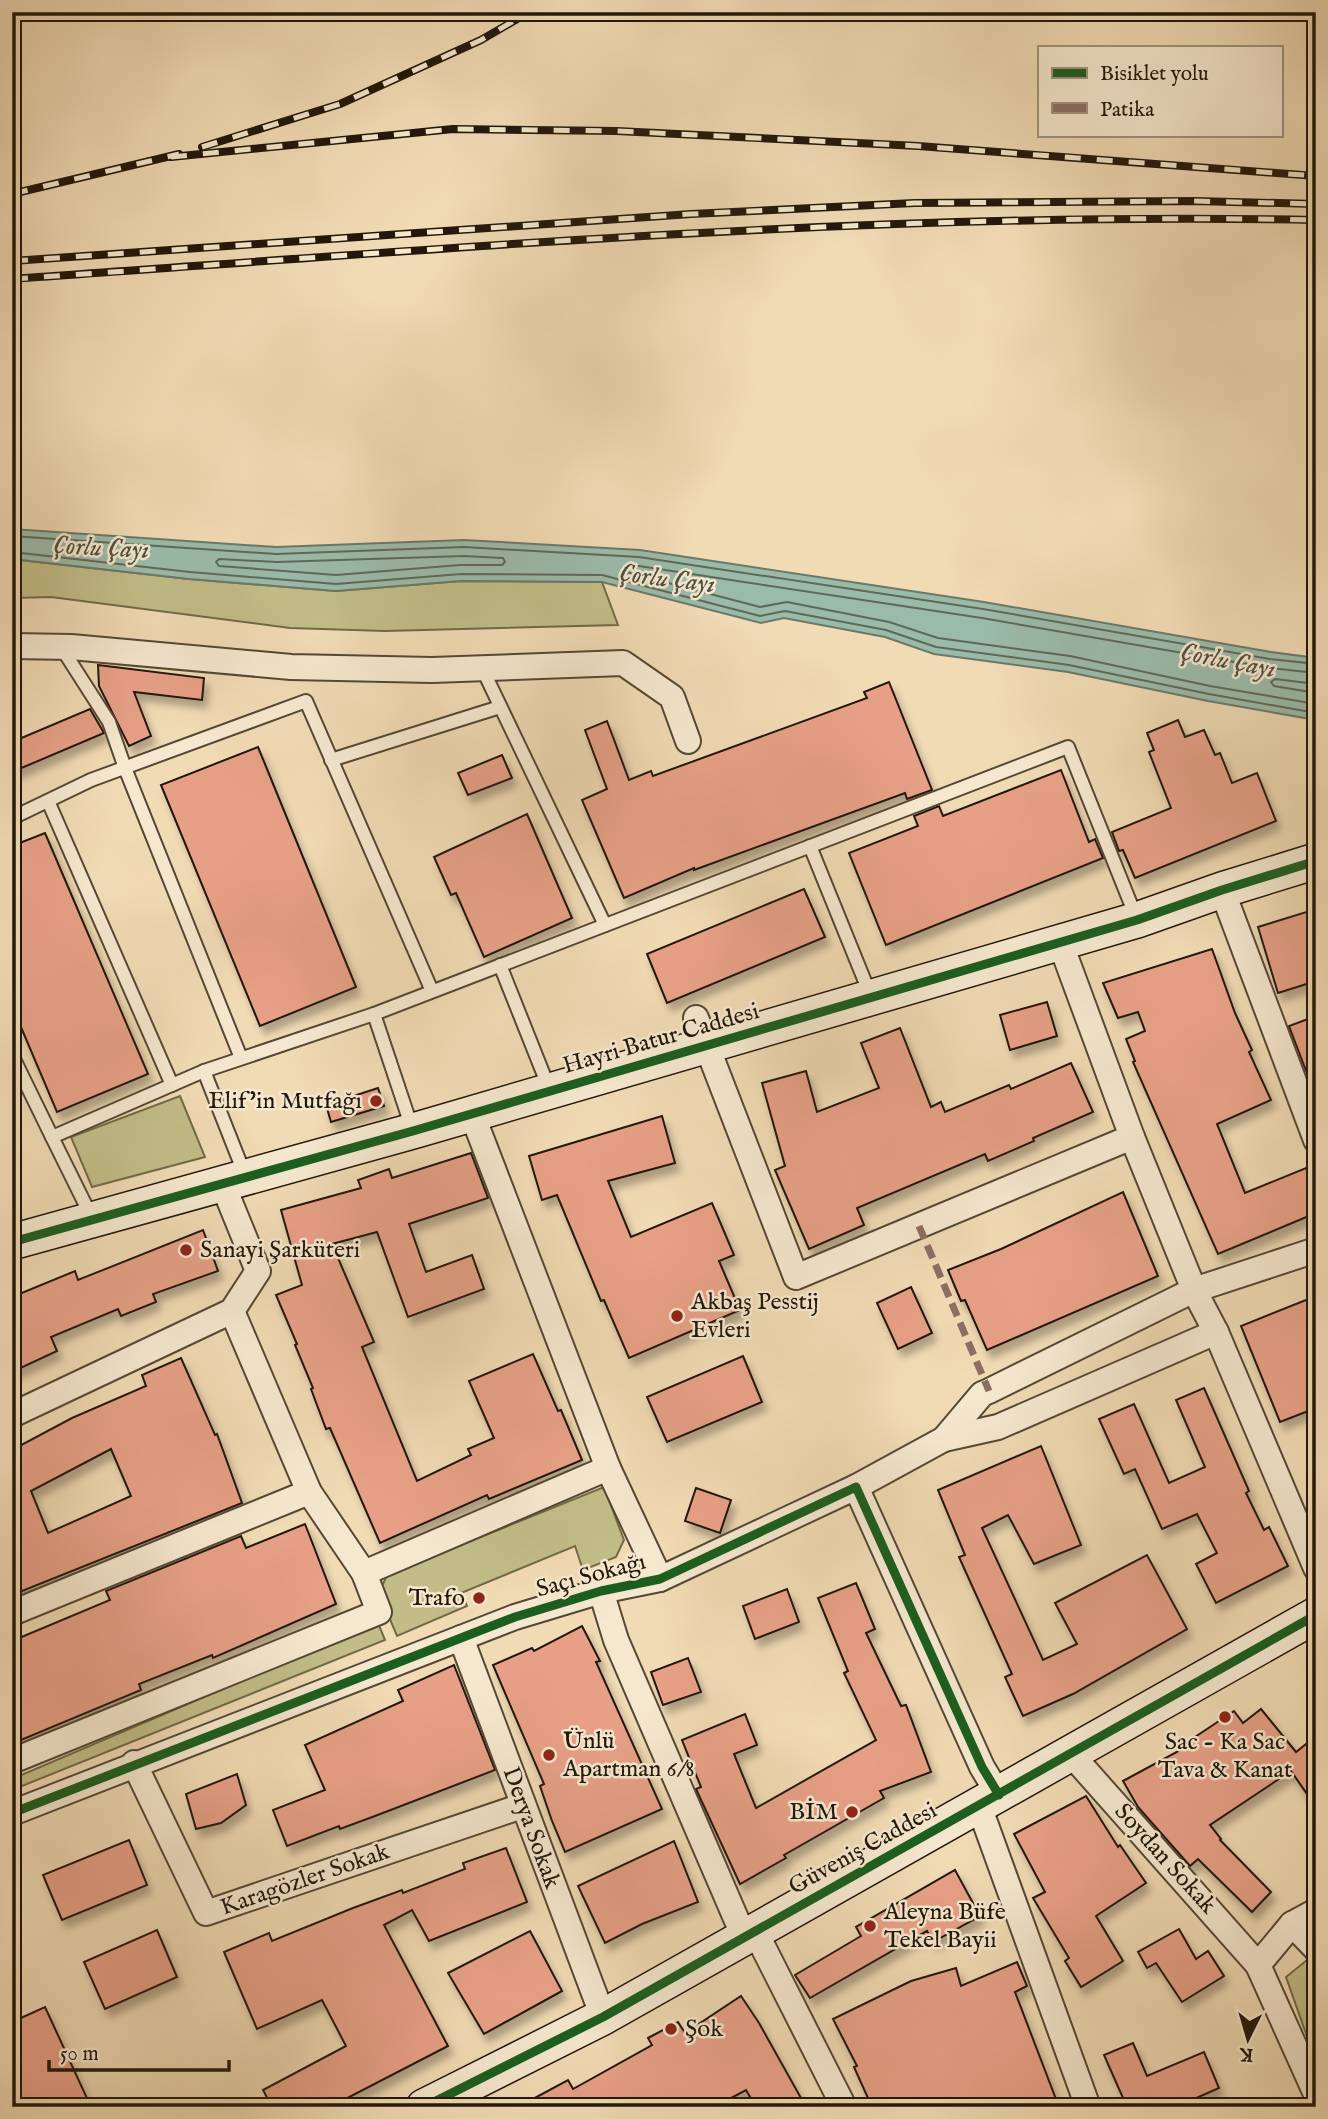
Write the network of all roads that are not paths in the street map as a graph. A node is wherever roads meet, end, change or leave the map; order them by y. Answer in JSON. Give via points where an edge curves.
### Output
{"nodes":[{"id":1,"x":12,"y":646,"type":"edge"},
{"id":2,"x":61,"y":647,"type":"junction"},
{"id":3,"x":482,"y":668,"type":"junction"},
{"id":4,"x":500,"y":707,"type":"junction"},
{"id":5,"x":688,"y":741,"type":"dead end"},
{"id":6,"x":331,"y":760,"type":"junction"},
{"id":7,"x":125,"y":768,"type":"junction"},
{"id":8,"x":48,"y":801,"type":"junction"},
{"id":9,"x":12,"y":818,"type":"edge"},
{"id":10,"x":810,"y":846,"type":"junction"},
{"id":11,"x":1316,"y":861,"type":"edge"},
{"id":12,"x":1222,"y":890,"type":"junction"},
{"id":13,"x":1137,"y":920,"type":"junction"},
{"id":14,"x":605,"y":925,"type":"junction"},
{"id":15,"x":1060,"y":942,"type":"junction"},
{"id":16,"x":500,"y":965,"type":"junction"},
{"id":17,"x":432,"y":991,"type":"junction"},
{"id":18,"x":872,"y":998,"type":"junction"},
{"id":19,"x":374,"y":1014,"type":"junction"},
{"id":20,"x":701,"y":1032,"type":"junction"},
{"id":21,"x":12,"y":1055,"type":"edge"},
{"id":22,"x":241,"y":1058,"type":"junction"},
{"id":23,"x":204,"y":1071,"type":"junction"},
{"id":24,"x":172,"y":1085,"type":"junction"},
{"id":25,"x":550,"y":1092,"type":"junction"},
{"id":26,"x":472,"y":1114,"type":"junction"},
{"id":27,"x":413,"y":1132,"type":"junction"},
{"id":28,"x":52,"y":1137,"type":"junction"},
{"id":29,"x":1132,"y":1137,"type":"junction"},
{"id":30,"x":1316,"y":1140,"type":"edge"},
{"id":31,"x":235,"y":1182,"type":"junction"},
{"id":32,"x":93,"y":1221,"type":"junction"},
{"id":33,"x":12,"y":1242,"type":"edge"},
{"id":34,"x":1316,"y":1250,"type":"edge"},
{"id":35,"x":1194,"y":1290,"type":"junction"},
{"id":36,"x":232,"y":1311,"type":"junction"},
{"id":37,"x":1216,"y":1332,"type":"junction"},
{"id":38,"x":12,"y":1415,"type":"edge"},
{"id":39,"x":944,"y":1439,"type":"junction"},
{"id":40,"x":608,"y":1468,"type":"junction"},
{"id":41,"x":856,"y":1487,"type":"junction"},
{"id":42,"x":309,"y":1492,"type":"junction"},
{"id":43,"x":1316,"y":1568,"type":"edge"},
{"id":44,"x":364,"y":1573,"type":"junction"},
{"id":45,"x":660,"y":1578,"type":"junction"},
{"id":46,"x":601,"y":1591,"type":"junction"},
{"id":47,"x":12,"y":1613,"type":"edge"},
{"id":48,"x":1316,"y":1615,"type":"edge"},
{"id":49,"x":461,"y":1639,"type":"junction"},
{"id":50,"x":1071,"y":1754,"type":"junction"},
{"id":51,"x":12,"y":1761,"type":"edge"},
{"id":52,"x":134,"y":1763,"type":"junction"},
{"id":53,"x":989,"y":1801,"type":"junction"},
{"id":54,"x":522,"y":1806,"type":"junction"},
{"id":55,"x":12,"y":1812,"type":"edge"},
{"id":56,"x":1316,"y":1912,"type":"edge"},
{"id":57,"x":1292,"y":1923,"type":"junction"},
{"id":58,"x":749,"y":1934,"type":"junction"},
{"id":59,"x":1316,"y":1949,"type":"edge"},
{"id":60,"x":1258,"y":1965,"type":"junction"},
{"id":61,"x":603,"y":2017,"type":"junction"},
{"id":62,"x":1316,"y":2094,"type":"edge"},
{"id":63,"x":424,"y":2107,"type":"edge"},
{"id":64,"x":844,"y":2107,"type":"edge"},
{"id":65,"x":1088,"y":2107,"type":"edge"}],
"edges":[{"from":1,"to":2,"type":"street"},
{"from":2,"to":3,"type":"street","via":[[291,667]]},
{"from":2,"to":7,"type":"lane","via":[[109,722]]},
{"from":3,"to":4,"type":"lane"},
{"from":3,"to":5,"type":"street","via":[[623,663],[671,697]]},
{"from":4,"to":6,"type":"lane"},
{"from":4,"to":14,"type":"lane"},
{"from":6,"to":7,"type":"lane","via":[[306,701]]},
{"from":6,"to":17,"type":"lane"},
{"from":7,"to":8,"type":"lane"},
{"from":7,"to":22,"type":"lane"},
{"from":8,"to":9,"type":"lane"},
{"from":8,"to":24,"type":"lane"},
{"from":10,"to":13,"type":"lane","via":[[1069,747]]},
{"from":10,"to":14,"type":"lane"},
{"from":10,"to":18,"type":"lane"},
{"from":11,"to":12,"type":"main road","name":"Hayri Batur Caddesi"},
{"from":12,"to":13,"type":"main road","name":"Hayri Batur Caddesi"},
{"from":12,"to":30,"type":"street"},
{"from":13,"to":15,"type":"main road","name":"Hayri Batur Caddesi"},
{"from":14,"to":16,"type":"lane"},
{"from":15,"to":18,"type":"main road","name":"Hayri Batur Caddesi"},
{"from":15,"to":29,"type":"street"},
{"from":16,"to":17,"type":"lane"},
{"from":16,"to":25,"type":"lane"},
{"from":17,"to":19,"type":"lane"},
{"from":18,"to":20,"type":"main road","name":"Hayri Batur Caddesi"},
{"from":19,"to":22,"type":"lane"},
{"from":19,"to":27,"type":"lane"},
{"from":20,"to":25,"type":"main road","name":"Hayri Batur Caddesi"},
{"from":20,"to":29,"type":"street","via":[[796,1277]]},
{"from":21,"to":28,"type":"lane"},
{"from":22,"to":23,"type":"lane"},
{"from":23,"to":24,"type":"lane"},
{"from":23,"to":31,"type":"lane"},
{"from":24,"to":28,"type":"lane"},
{"from":25,"to":26,"type":"main road","name":"Hayri Batur Caddesi"},
{"from":26,"to":27,"type":"main road","name":"Hayri Batur Caddesi"},
{"from":26,"to":40,"type":"street"},
{"from":27,"to":31,"type":"main road","name":"Hayri Batur Caddesi"},
{"from":28,"to":32,"type":"lane"},
{"from":29,"to":35,"type":"street"},
{"from":31,"to":32,"type":"main road","name":"Hayri Batur Caddesi"},
{"from":31,"to":36,"type":"street","via":[[258,1271]]},
{"from":32,"to":33,"type":"main road","name":"Hayri Batur Caddesi"},
{"from":34,"to":35,"type":"street"},
{"from":35,"to":37,"type":"street"},
{"from":35,"to":39,"type":"street","via":[[982,1394]]},
{"from":36,"to":38,"type":"street"},
{"from":36,"to":42,"type":"street"},
{"from":37,"to":39,"type":"street","via":[[998,1427]]},
{"from":37,"to":43,"type":"street"},
{"from":39,"to":41,"type":"street","name":"Saçı Sokağı"},
{"from":40,"to":44,"type":"street"},
{"from":40,"to":45,"type":"street"},
{"from":41,"to":45,"type":"street","name":"Saçı Sokağı"},
{"from":41,"to":53,"type":"street","via":[[982,1767]]},
{"from":42,"to":44,"type":"street"},
{"from":42,"to":47,"type":"street"},
{"from":44,"to":51,"type":"street","via":[[379,1612]]},
{"from":45,"to":46,"type":"street","name":"Saçı Sokağı"},
{"from":46,"to":49,"type":"street","name":"Saçı Sokağı"},
{"from":46,"to":58,"type":"street","via":[[616,1640]]},
{"from":48,"to":50,"type":"main road","name":"Güveniş Caddesi"},
{"from":49,"to":52,"type":"street","name":"Saçı Sokağı"},
{"from":49,"to":54,"type":"street","name":"Derya Sokak"},
{"from":50,"to":53,"type":"main road","name":"Güveniş Caddesi"},
{"from":50,"to":60,"type":"street","name":"Soydan Sokak"},
{"from":52,"to":54,"type":"street","name":"Karagözler Sokak","via":[[206,1913]]},
{"from":52,"to":55,"type":"street","name":"Saçı Sokağı"},
{"from":53,"to":58,"type":"main road","name":"Güveniş Caddesi"},
{"from":53,"to":65,"type":"street"},
{"from":54,"to":61,"type":"street","name":"Derya Sokak"},
{"from":56,"to":57,"type":"street"},
{"from":57,"to":59,"type":"street"},
{"from":57,"to":60,"type":"street"},
{"from":58,"to":61,"type":"main road","name":"Güveniş Caddesi"},
{"from":58,"to":64,"type":"street"},
{"from":60,"to":62,"type":"street","name":"Soydan Sokak"},
{"from":61,"to":63,"type":"main road","name":"Güveniş Caddesi"}]}
